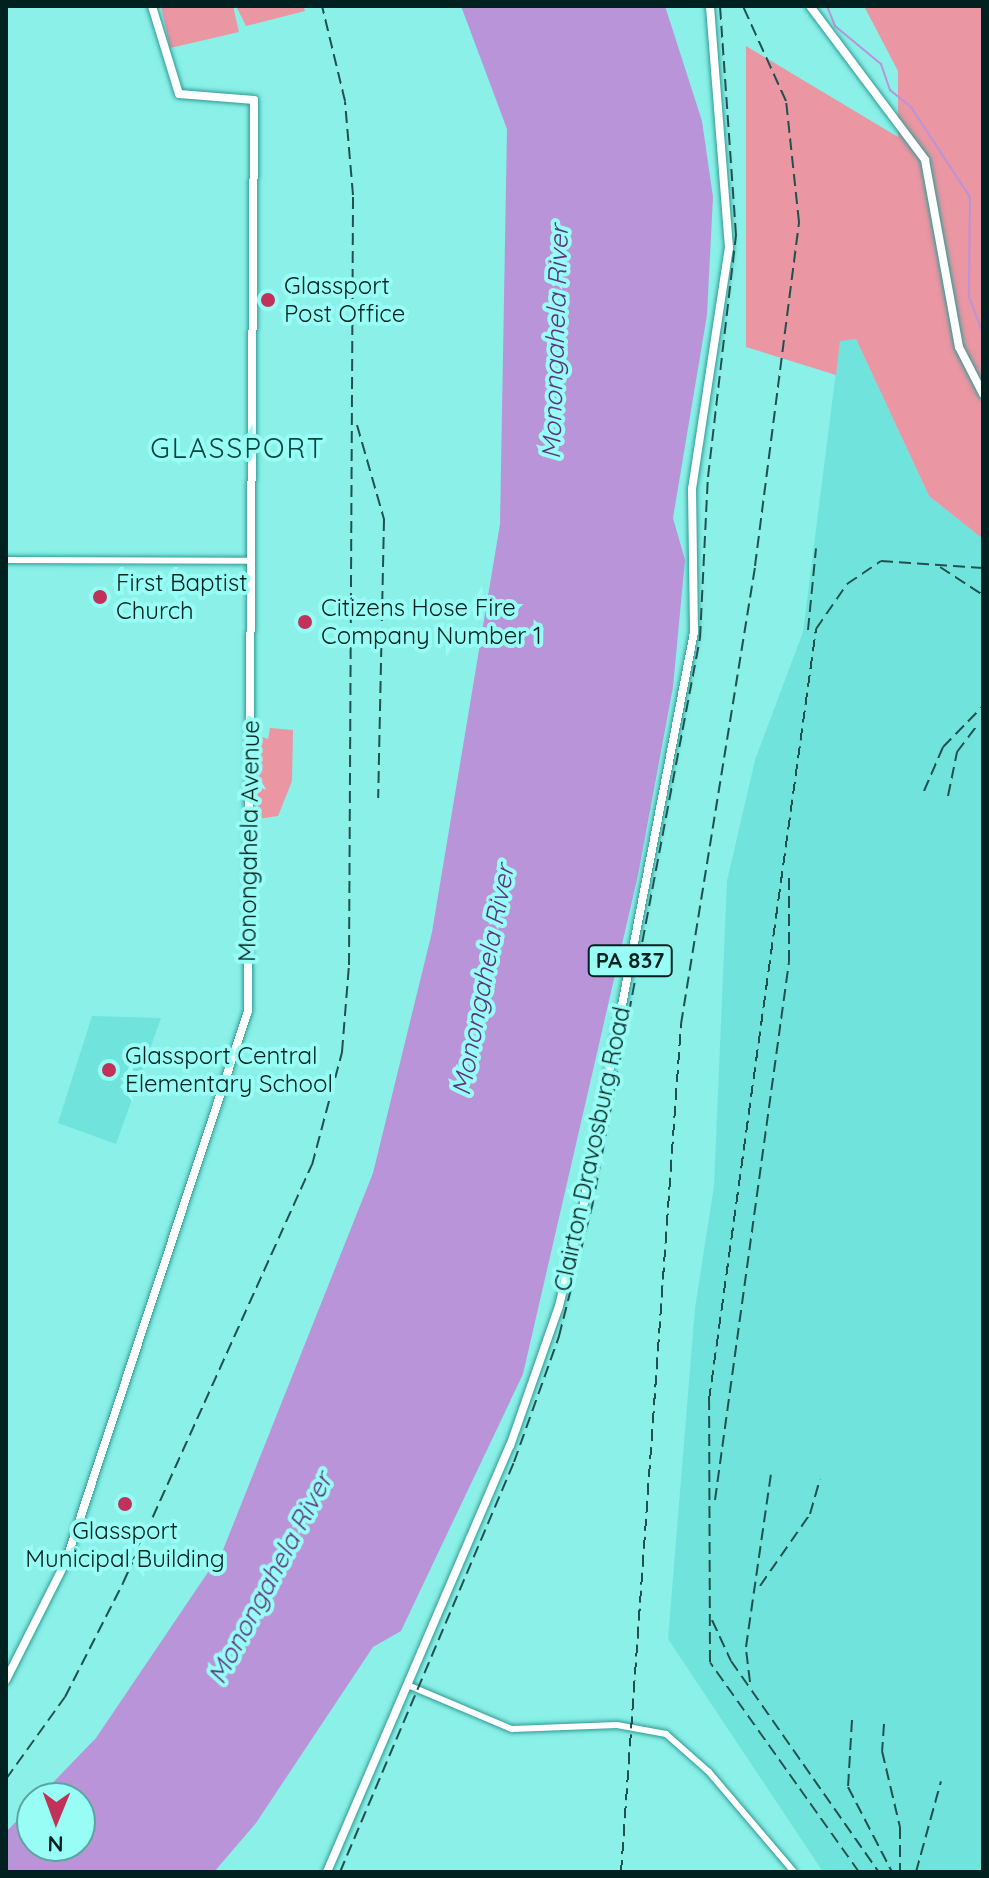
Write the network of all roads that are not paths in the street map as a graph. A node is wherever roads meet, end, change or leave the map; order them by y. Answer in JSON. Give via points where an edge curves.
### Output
{"nodes":[{"id":1,"x":152,"y":6,"type":"edge"},
{"id":2,"x":710,"y":6,"type":"edge"},
{"id":3,"x":810,"y":6,"type":"edge"},
{"id":4,"x":983,"y":394,"type":"edge"},
{"id":5,"x":6,"y":560,"type":"edge"},
{"id":6,"x":251,"y":561,"type":"junction"},
{"id":7,"x":6,"y":1680,"type":"edge"},
{"id":8,"x":410,"y":1686,"type":"junction"},
{"id":9,"x":327,"y":1872,"type":"edge"},
{"id":10,"x":794,"y":1872,"type":"edge"}],
"edges":[{"from":1,"to":6,"type":"main road","name":"Monongahela Avenue","via":[[179,94],[254,100]]},
{"from":2,"to":8,"type":"main road","name":"Clairton Dravosburg Road","number":"PA 837","via":[[729,248],[692,489],[697,587],[685,693],[559,1306]]},
{"from":3,"to":4,"type":"main road","via":[[925,160],[959,347]]},
{"from":5,"to":6,"type":"street"},
{"from":6,"to":7,"type":"main road","name":"Monongahela Avenue","via":[[248,1017],[69,1554]]},
{"from":8,"to":9,"type":"main road","name":"Clairton Dravosburg Road","number":"PA 837"},
{"from":8,"to":10,"type":"street","via":[[512,1729],[617,1725],[666,1734],[709,1772]]}]}
